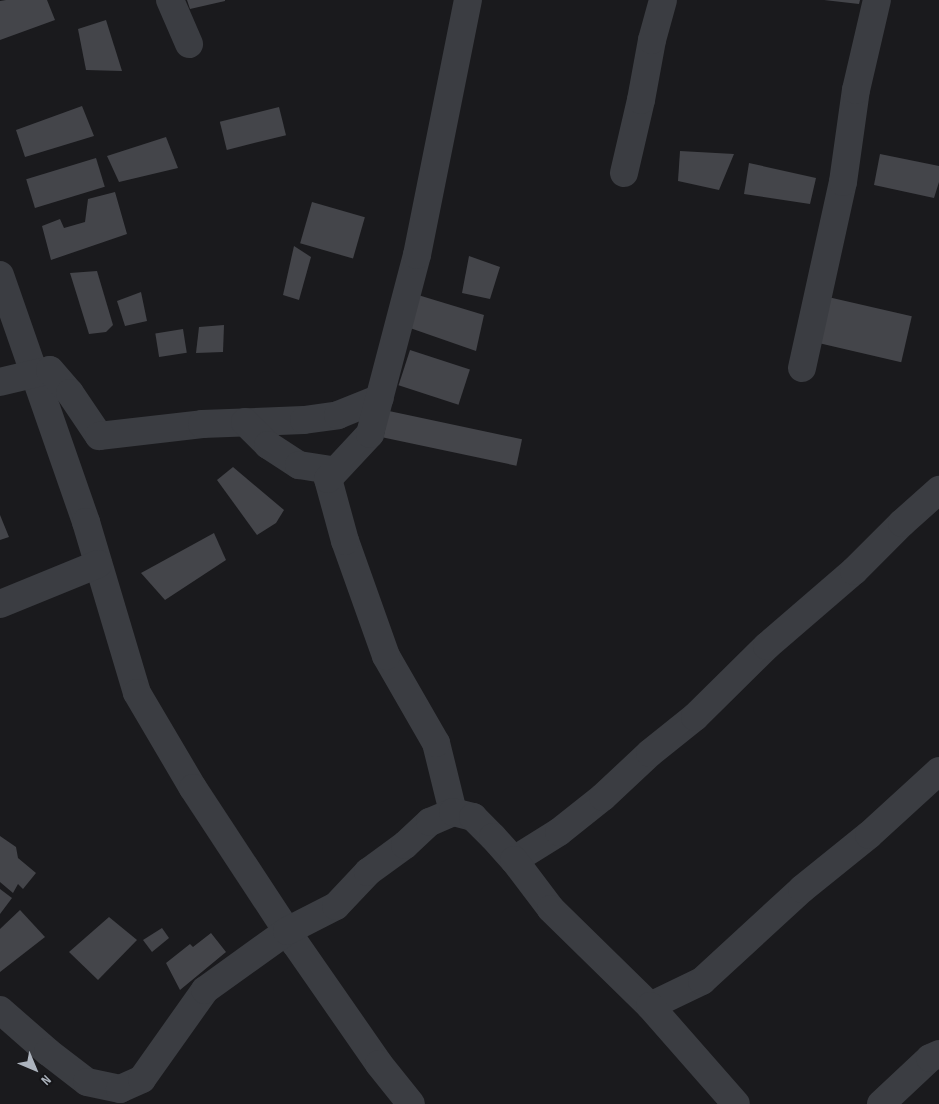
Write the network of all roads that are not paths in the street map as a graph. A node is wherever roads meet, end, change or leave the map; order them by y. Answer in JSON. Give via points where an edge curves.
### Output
{"nodes":[{"id":1,"x":170,"y":0,"type":"edge"},
{"id":2,"x":468,"y":0,"type":"edge"},
{"id":3,"x":663,"y":0,"type":"edge"},
{"id":4,"x":877,"y":0,"type":"edge"},
{"id":5,"x":189,"y":44,"type":"dead end"},
{"id":6,"x":624,"y":173,"type":"dead end"},
{"id":7,"x":0,"y":275,"type":"edge"},
{"id":8,"x":802,"y":368,"type":"dead end"},
{"id":9,"x":34,"y":374,"type":"junction"},
{"id":10,"x":0,"y":382,"type":"edge"},
{"id":11,"x":380,"y":398,"type":"junction"},
{"id":12,"x":245,"y":422,"type":"junction"},
{"id":13,"x":335,"y":471,"type":"junction"},
{"id":14,"x":939,"y":490,"type":"edge"},
{"id":15,"x":98,"y":564,"type":"junction"},
{"id":16,"x":0,"y":604,"type":"edge"},
{"id":17,"x":939,"y":771,"type":"edge"},
{"id":18,"x":453,"y":812,"type":"junction"},
{"id":19,"x":514,"y":860,"type":"junction"},
{"id":20,"x":287,"y":931,"type":"junction"},
{"id":21,"x":650,"y":1006,"type":"junction"},
{"id":22,"x":0,"y":1010,"type":"edge"},
{"id":23,"x":939,"y":1054,"type":"edge"},
{"id":24,"x":412,"y":1104,"type":"edge"},
{"id":25,"x":736,"y":1104,"type":"edge"},
{"id":26,"x":881,"y":1104,"type":"edge"}],
"edges":[{"from":1,"to":5,"type":"street"},
{"from":2,"to":11,"type":"street","via":[[417,255]]},
{"from":3,"to":6,"type":"street"},
{"from":4,"to":8,"type":"street","via":[[856,90],[843,182]]},
{"from":7,"to":9,"type":"street"},
{"from":9,"to":10,"type":"street"},
{"from":9,"to":12,"type":"street","via":[[50,370],[99,436]]},
{"from":9,"to":15,"type":"street"},
{"from":11,"to":12,"type":"street","via":[[338,415]]},
{"from":11,"to":13,"type":"street","via":[[370,434]]},
{"from":12,"to":13,"type":"street","via":[[268,445],[299,465]]},
{"from":13,"to":18,"type":"street","via":[[328,479],[345,540],[386,656],[436,743]]},
{"from":14,"to":19,"type":"street","via":[[854,571],[767,646],[695,718],[559,832]]},
{"from":15,"to":16,"type":"street"},
{"from":15,"to":20,"type":"street","via":[[137,693],[193,788]]},
{"from":17,"to":21,"type":"street","via":[[702,981]]},
{"from":18,"to":19,"type":"street","via":[[473,817]]},
{"from":18,"to":20,"type":"street","via":[[430,822],[368,872],[336,906]]},
{"from":19,"to":21,"type":"street","via":[[551,909]]},
{"from":20,"to":22,"type":"street","via":[[206,990],[142,1079],[120,1089],[87,1082]]},
{"from":20,"to":24,"type":"street","via":[[379,1064]]},
{"from":21,"to":25,"type":"street"},
{"from":23,"to":26,"type":"street","via":[[930,1058]]}]}
